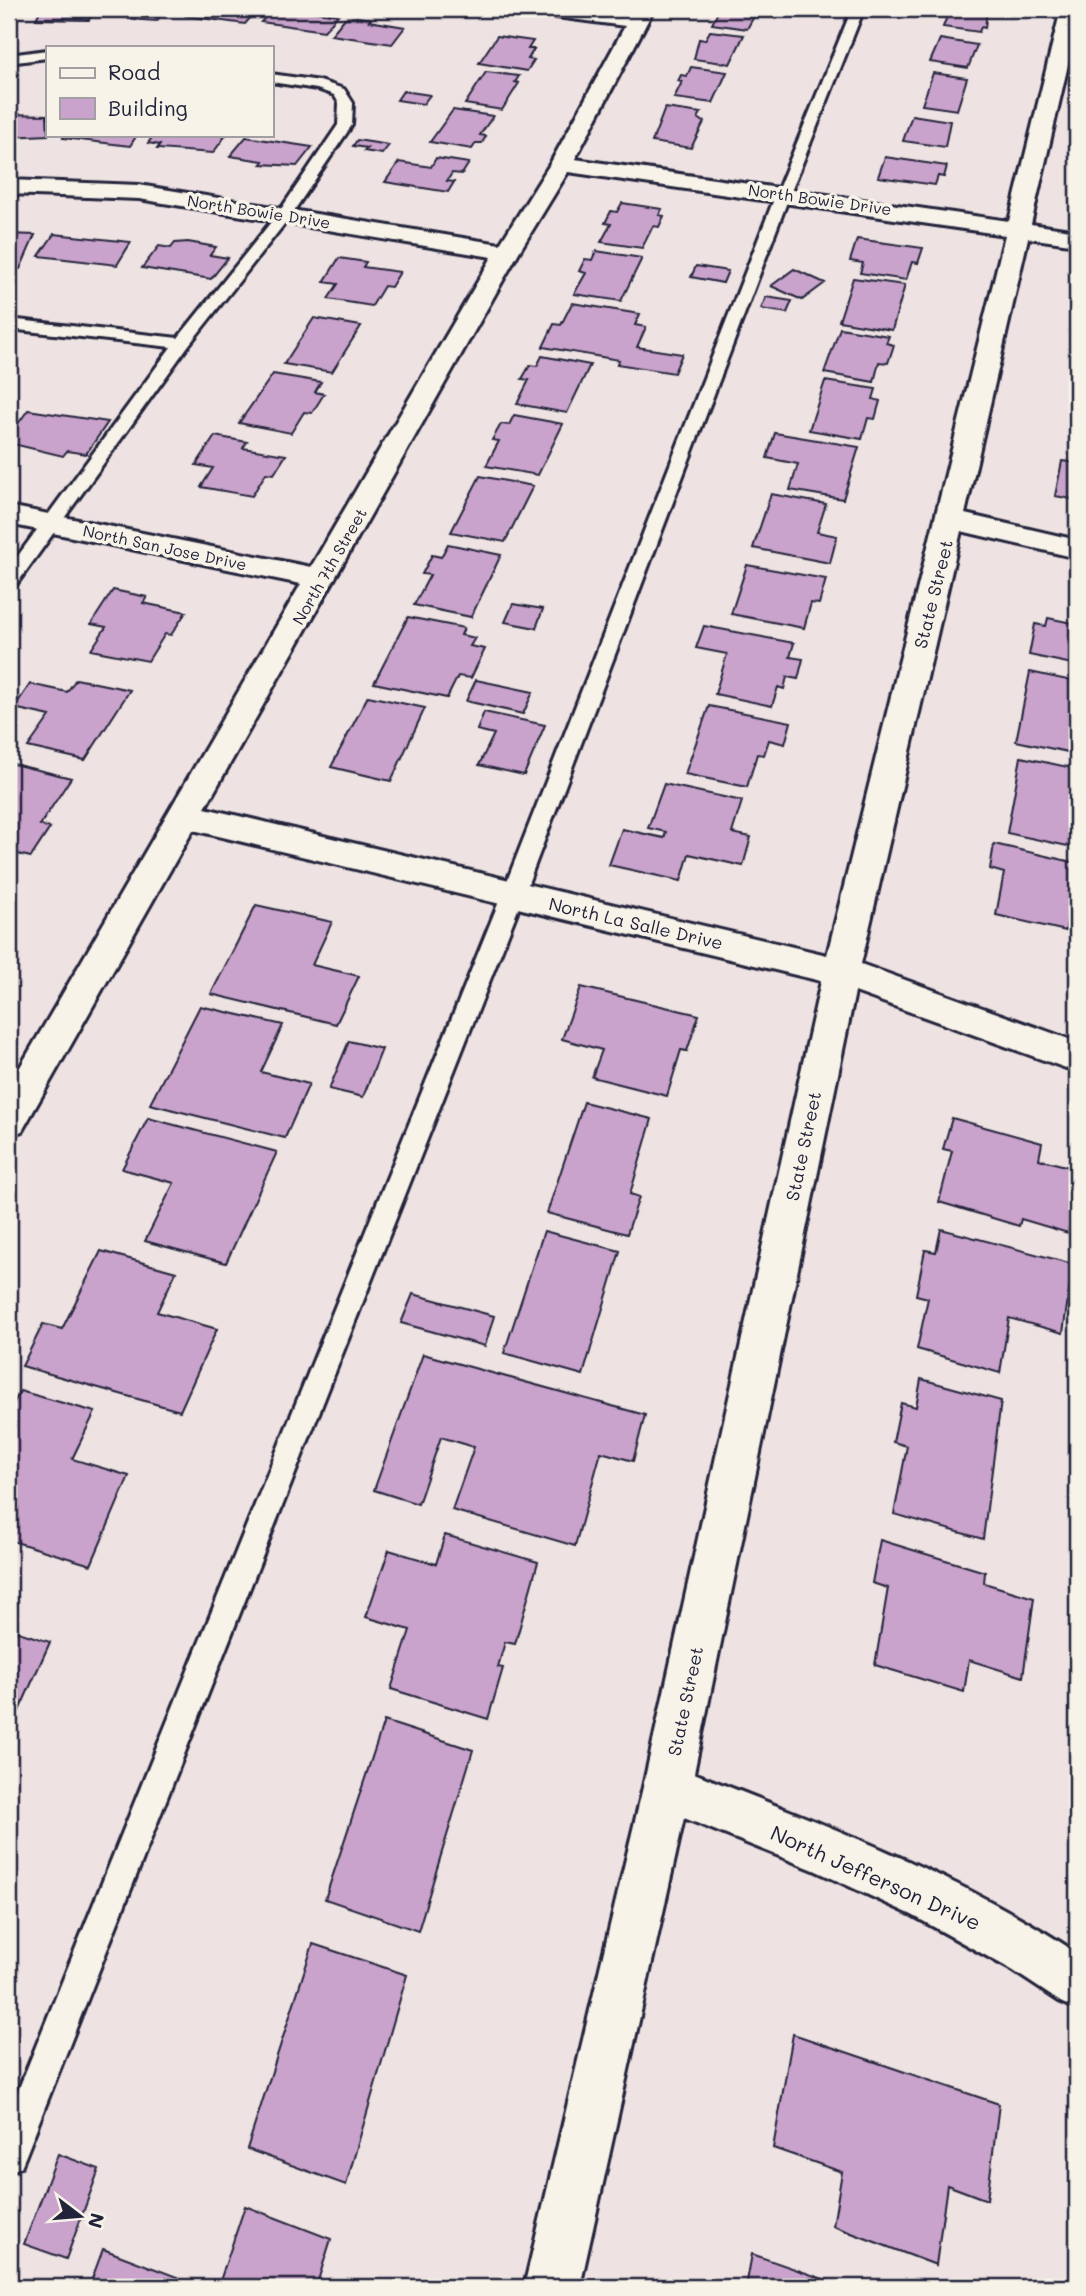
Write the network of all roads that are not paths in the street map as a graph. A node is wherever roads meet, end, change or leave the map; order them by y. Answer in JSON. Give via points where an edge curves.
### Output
{"nodes":[{"id":1,"x":541,"y":9,"type":"edge"},
{"id":2,"x":858,"y":9,"type":"edge"},
{"id":3,"x":1071,"y":9,"type":"edge"},
{"id":4,"x":640,"y":15,"type":"edge"},
{"id":5,"x":46,"y":54,"type":"edge"},
{"id":6,"x":9,"y":59,"type":"edge"},
{"id":7,"x":273,"y":79,"type":"edge"},
{"id":8,"x":561,"y":164,"type":"junction"},
{"id":9,"x":9,"y":187,"type":"edge"},
{"id":10,"x":783,"y":194,"type":"junction"},
{"id":11,"x":284,"y":215,"type":"junction"},
{"id":12,"x":1019,"y":227,"type":"junction"},
{"id":13,"x":1077,"y":238,"type":"edge"},
{"id":14,"x":507,"y":252,"type":"junction"},
{"id":15,"x":9,"y":324,"type":"edge"},
{"id":16,"x":182,"y":343,"type":"junction"},
{"id":17,"x":9,"y":515,"type":"edge"},
{"id":18,"x":951,"y":520,"type":"junction"},
{"id":19,"x":50,"y":523,"type":"junction"},
{"id":20,"x":1077,"y":549,"type":"edge"},
{"id":21,"x":322,"y":579,"type":"junction"},
{"id":22,"x":9,"y":581,"type":"edge"},
{"id":23,"x":186,"y":816,"type":"junction"},
{"id":24,"x":513,"y":894,"type":"junction"},
{"id":25,"x":841,"y":972,"type":"junction"},
{"id":26,"x":1077,"y":1058,"type":"edge"},
{"id":27,"x":15,"y":1098,"type":"edge"},
{"id":28,"x":667,"y":1787,"type":"junction"},
{"id":29,"x":1077,"y":1983,"type":"edge"},
{"id":30,"x":9,"y":2155,"type":"edge"},
{"id":31,"x":552,"y":2287,"type":"edge"}],
"edges":[{"from":1,"to":4,"type":"street"},
{"from":2,"to":10,"type":"lane"},
{"from":3,"to":12,"type":"street","name":"State Street"},
{"from":4,"to":8,"type":"street","name":"North 7th Street"},
{"from":5,"to":6,"type":"lane"},
{"from":7,"to":11,"type":"lane","via":[[320,85],[339,92],[346,103],[345,125]]},
{"from":8,"to":10,"type":"street","name":"North Bowie Drive"},
{"from":8,"to":14,"type":"street","name":"North 7th Street"},
{"from":9,"to":11,"type":"street","name":"North Bowie Drive","via":[[139,192]]},
{"from":10,"to":12,"type":"street","name":"North Bowie Drive"},
{"from":10,"to":24,"type":"lane"},
{"from":11,"to":14,"type":"street","name":"North Bowie Drive"},
{"from":11,"to":16,"type":"lane"},
{"from":12,"to":13,"type":"street","name":"North Bowie Drive"},
{"from":12,"to":18,"type":"street","name":"State Street"},
{"from":14,"to":21,"type":"street","name":"North 7th Street"},
{"from":15,"to":16,"type":"lane"},
{"from":16,"to":19,"type":"lane"},
{"from":17,"to":19,"type":"street","name":"North San Jose Drive"},
{"from":18,"to":20,"type":"street"},
{"from":18,"to":25,"type":"street","name":"State Street"},
{"from":19,"to":21,"type":"street","name":"North San Jose Drive"},
{"from":19,"to":22,"type":"lane"},
{"from":21,"to":23,"type":"street","name":"North 7th Street"},
{"from":23,"to":24,"type":"street","name":"North La Salle Drive"},
{"from":23,"to":27,"type":"street","name":"North 7th Street"},
{"from":24,"to":25,"type":"street","name":"North La Salle Drive"},
{"from":24,"to":30,"type":"lane"},
{"from":25,"to":26,"type":"street","name":"North La Salle Drive"},
{"from":25,"to":28,"type":"street","name":"State Street"},
{"from":28,"to":29,"type":"street","name":"North Jefferson Drive","via":[[858,1864],[1029,1948]]},
{"from":28,"to":31,"type":"street","name":"State Street"}]}
